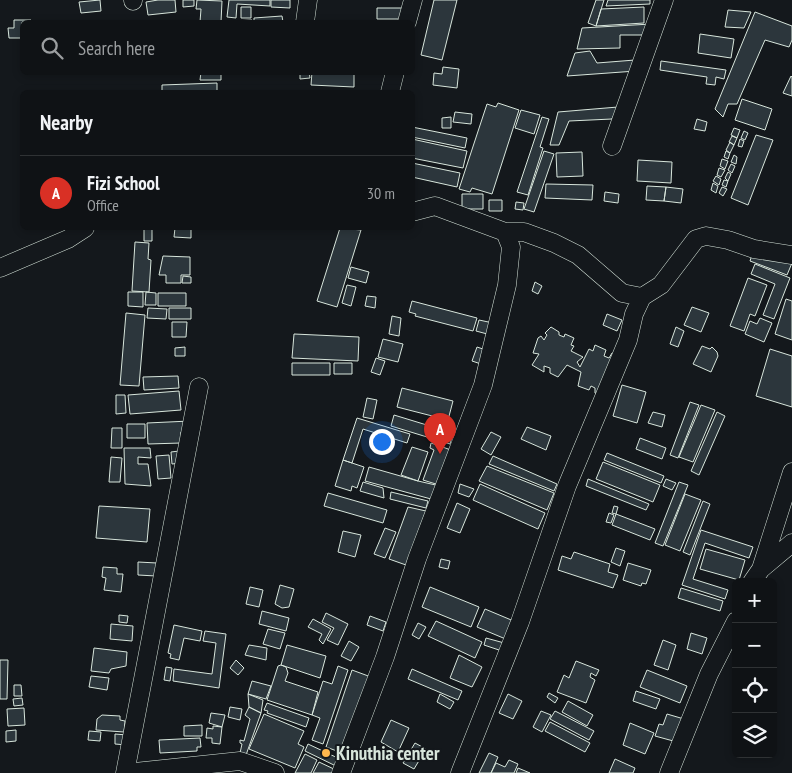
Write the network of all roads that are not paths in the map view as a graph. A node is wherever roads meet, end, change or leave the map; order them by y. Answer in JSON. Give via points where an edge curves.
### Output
{"nodes":[{"id":1,"x":308,"y":0,"type":"edge"},
{"id":2,"x":413,"y":0,"type":"edge"},
{"id":3,"x":664,"y":0,"type":"edge"},
{"id":4,"x":305,"y":20,"type":"edge"},
{"id":5,"x":408,"y":20,"type":"edge"},
{"id":6,"x":394,"y":75,"type":"edge"},
{"id":7,"x":390,"y":90,"type":"edge"},
{"id":8,"x":612,"y":146,"type":"dead end"},
{"id":9,"x":415,"y":211,"type":"edge"},
{"id":10,"x":81,"y":230,"type":"edge"},
{"id":11,"x":505,"y":232,"type":"junction"},
{"id":12,"x":792,"y":255,"type":"edge"},
{"id":13,"x":0,"y":268,"type":"edge"},
{"id":14,"x":642,"y":297,"type":"junction"},
{"id":15,"x":199,"y":387,"type":"dead end"},
{"id":16,"x":792,"y":472,"type":"edge"},
{"id":17,"x":792,"y":543,"type":"edge"},
{"id":18,"x":757,"y":575,"type":"edge"},
{"id":19,"x":735,"y":623,"type":"edge"},
{"id":20,"x":125,"y":773,"type":"edge"},
{"id":21,"x":275,"y":773,"type":"edge"},
{"id":22,"x":341,"y":773,"type":"edge"},
{"id":23,"x":460,"y":773,"type":"edge"},
{"id":24,"x":669,"y":773,"type":"edge"}],
"edges":[{"from":1,"to":4,"type":"street"},
{"from":2,"to":5,"type":"street"},
{"from":3,"to":8,"type":"street"},
{"from":6,"to":7,"type":"street"},
{"from":9,"to":11,"type":"street","via":[[435,206]]},
{"from":10,"to":13,"type":"street","via":[[68,239]]},
{"from":11,"to":14,"type":"street","via":[[524,232],[554,243],[578,255],[622,293]]},
{"from":11,"to":22,"type":"street","via":[[511,247],[507,285],[483,385]]},
{"from":12,"to":14,"type":"street","via":[[706,236],[696,239],[661,285]]},
{"from":14,"to":23,"type":"street","via":[[628,340],[567,486],[520,622]]},
{"from":15,"to":20,"type":"street"},
{"from":16,"to":18,"type":"street"},
{"from":17,"to":18,"type":"street"},
{"from":19,"to":24,"type":"street","via":[[709,674]]},
{"from":20,"to":21,"type":"street","via":[[240,761]]}]}
